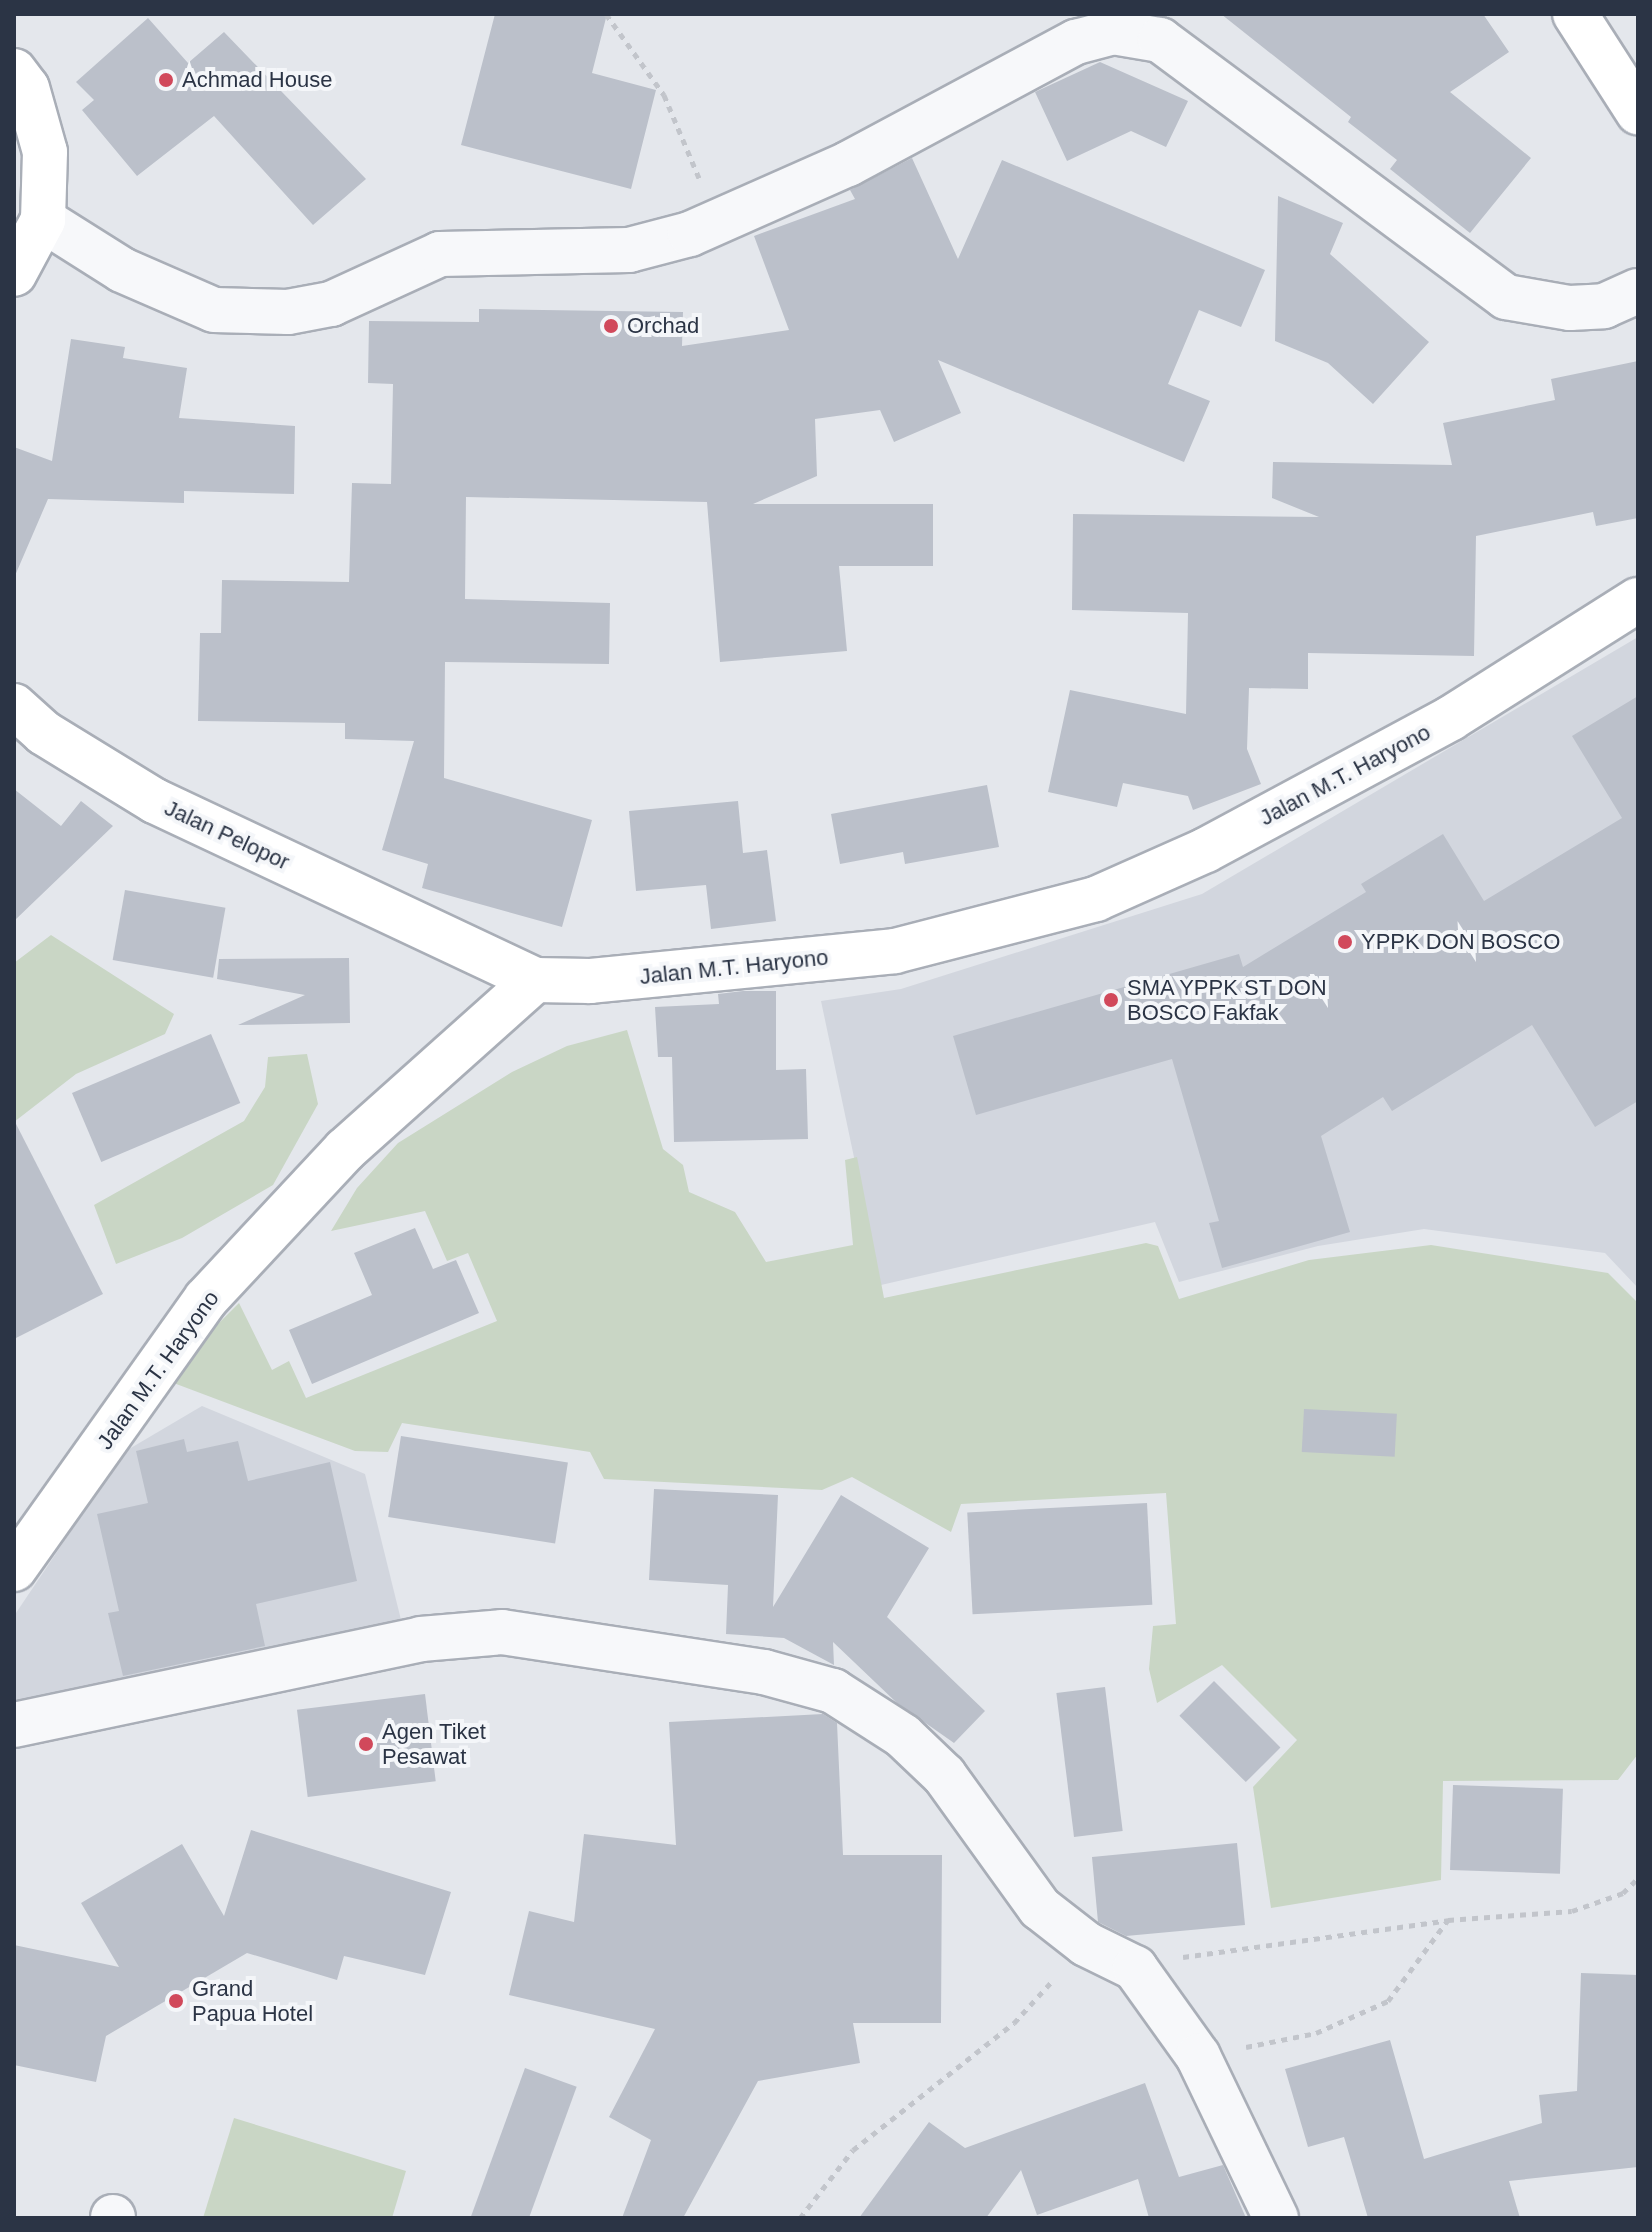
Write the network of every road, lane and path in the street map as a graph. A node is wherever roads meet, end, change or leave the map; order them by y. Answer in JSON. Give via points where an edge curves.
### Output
{"nodes":[{"id":1,"x":606,"y":14,"type":"edge"},
{"id":2,"x":1575,"y":14,"type":"edge"},
{"id":3,"x":14,"y":71,"type":"edge"},
{"id":4,"x":1638,"y":112,"type":"edge"},
{"id":5,"x":43,"y":220,"type":"junction"},
{"id":6,"x":720,"y":223,"type":"junction"},
{"id":7,"x":14,"y":274,"type":"edge"},
{"id":8,"x":1638,"y":291,"type":"edge"},
{"id":9,"x":1638,"y":600,"type":"edge"},
{"id":10,"x":14,"y":706,"type":"edge"},
{"id":11,"x":535,"y":980,"type":"junction"},
{"id":12,"x":14,"y":1569,"type":"edge"},
{"id":13,"x":14,"y":1725,"type":"edge"},
{"id":14,"x":1638,"y":1878,"type":"edge"},
{"id":15,"x":1448,"y":1920,"type":"junction"},
{"id":16,"x":1086,"y":1944,"type":"junction"},
{"id":17,"x":1135,"y":1968,"type":"junction"},
{"id":18,"x":1198,"y":2056,"type":"junction"},
{"id":19,"x":800,"y":2218,"type":"edge"},
{"id":20,"x":1276,"y":2218,"type":"edge"}],
"edges":[{"from":1,"to":6,"type":"path","via":[[664,95]]},
{"from":2,"to":4,"type":"main road"},
{"from":3,"to":5,"type":"main road","via":[[40,123]]},
{"from":5,"to":6,"type":"street","via":[[122,270],[214,310],[242,315],[331,304],[440,254],[629,250]]},
{"from":5,"to":7,"type":"main road"},
{"from":6,"to":8,"type":"street","via":[[835,170],[1076,42],[1129,32],[1172,49],[1506,297],[1570,308],[1604,306]]},
{"from":9,"to":11,"type":"main road","name":"Jalan M.T. Haryono","via":[[1451,718],[1206,850],[1096,899],[895,951],[590,981]]},
{"from":10,"to":11,"type":"main road","name":"Jalan Pelopor","via":[[44,733],[155,801]]},
{"from":11,"to":12,"type":"main road","name":"Jalan M.T. Haryono","via":[[345,1150],[206,1299]]},
{"from":13,"to":16,"type":"street","via":[[421,1639],[502,1632],[764,1672],[833,1691],[903,1736],[944,1775],[1022,1892]]},
{"from":14,"to":15,"type":"path","via":[[1623,1893],[1572,1911]]},
{"from":15,"to":17,"type":"path","via":[[1201,1952]]},
{"from":15,"to":18,"type":"path","via":[[1388,2001],[1316,2033]]},
{"from":16,"to":17,"type":"street"},
{"from":16,"to":19,"type":"path","via":[[1014,2023],[853,2150]]},
{"from":17,"to":18,"type":"street"},
{"from":18,"to":20,"type":"street"}]}
